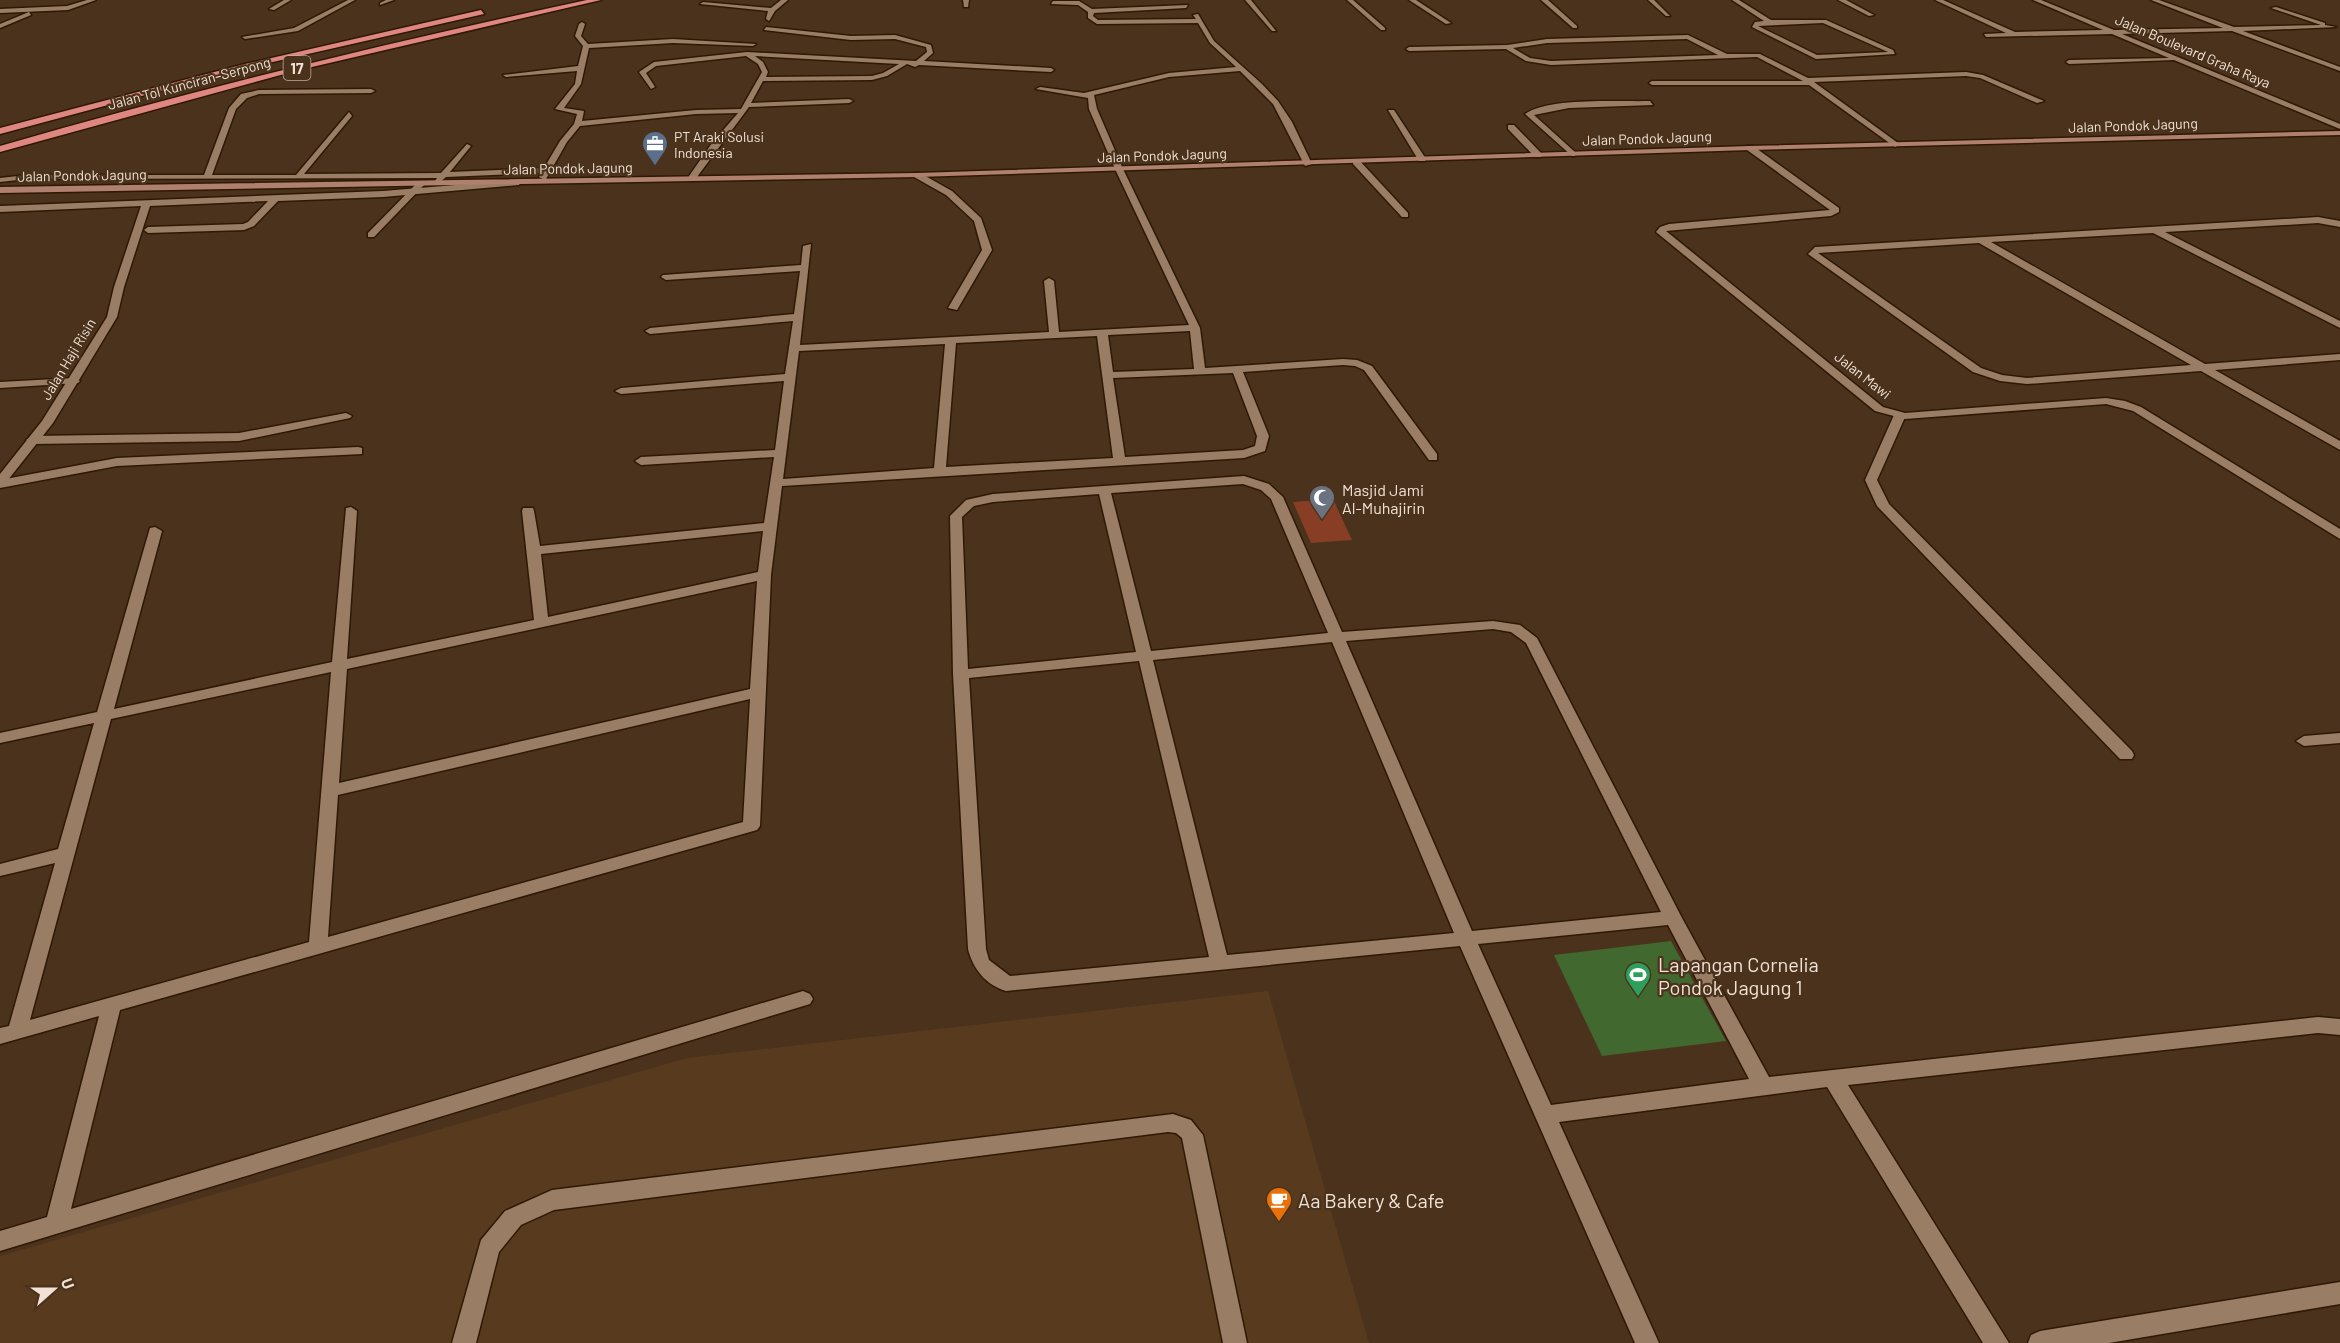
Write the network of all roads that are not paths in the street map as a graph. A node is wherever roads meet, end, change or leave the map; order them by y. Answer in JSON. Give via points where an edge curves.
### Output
{"nodes":[{"id":1,"x":93,"y":0,"type":"edge"},
{"id":2,"x":288,"y":0,"type":"edge"},
{"id":3,"x":352,"y":0,"type":"edge"},
{"id":4,"x":391,"y":0,"type":"edge"},
{"id":5,"x":597,"y":0,"type":"edge"},
{"id":6,"x":784,"y":0,"type":"edge"},
{"id":7,"x":1248,"y":0,"type":"edge"},
{"id":8,"x":1350,"y":0,"type":"edge"},
{"id":9,"x":1412,"y":0,"type":"edge"},
{"id":10,"x":1545,"y":0,"type":"edge"},
{"id":11,"x":1651,"y":0,"type":"edge"},
{"id":12,"x":1735,"y":0,"type":"edge"},
{"id":13,"x":1841,"y":0,"type":"edge"},
{"id":14,"x":1938,"y":0,"type":"edge"},
{"id":15,"x":2036,"y":0,"type":"edge"},
{"id":16,"x":2057,"y":0,"type":"edge"},
{"id":17,"x":2154,"y":0,"type":"edge"},
{"id":18,"x":1184,"y":2,"type":"edge"},
{"id":19,"x":1053,"y":3,"type":"dead end"},
{"id":20,"x":382,"y":4,"type":"dead end"},
{"id":21,"x":703,"y":4,"type":"dead end"},
{"id":22,"x":2067,"y":4,"type":"dead end"},
{"id":23,"x":2274,"y":8,"type":"dead end"},
{"id":24,"x":272,"y":9,"type":"dead end"},
{"id":25,"x":492,"y":9,"type":"dead end"},
{"id":26,"x":38,"y":10,"type":"junction"},
{"id":27,"x":772,"y":10,"type":"junction"},
{"id":28,"x":0,"y":11,"type":"edge"},
{"id":29,"x":1091,"y":11,"type":"junction"},
{"id":30,"x":1668,"y":15,"type":"dead end"},
{"id":31,"x":1871,"y":15,"type":"dead end"},
{"id":32,"x":2304,"y":17,"type":"junction"},
{"id":33,"x":2331,"y":17,"type":"dead end"},
{"id":34,"x":1201,"y":21,"type":"junction"},
{"id":35,"x":1770,"y":22,"type":"junction"},
{"id":36,"x":1448,"y":23,"type":"dead end"},
{"id":37,"x":582,"y":24,"type":"dead end"},
{"id":38,"x":2117,"y":24,"type":"dead end"},
{"id":39,"x":0,"y":26,"type":"edge"},
{"id":40,"x":1575,"y":27,"type":"dead end"},
{"id":41,"x":1678,"y":28,"type":"dead end"},
{"id":42,"x":2337,"y":28,"type":"edge"},
{"id":43,"x":766,"y":29,"type":"junction"},
{"id":44,"x":1383,"y":29,"type":"dead end"},
{"id":45,"x":1274,"y":30,"type":"dead end"},
{"id":46,"x":2231,"y":30,"type":"junction"},
{"id":47,"x":2114,"y":32,"type":"junction"},
{"id":48,"x":2137,"y":32,"type":"junction"},
{"id":49,"x":2014,"y":34,"type":"junction"},
{"id":50,"x":1986,"y":35,"type":"dead end"},
{"id":51,"x":245,"y":37,"type":"dead end"},
{"id":52,"x":1688,"y":37,"type":"junction"},
{"id":53,"x":2158,"y":41,"type":"dead end"},
{"id":54,"x":753,"y":44,"type":"junction"},
{"id":55,"x":586,"y":46,"type":"junction"},
{"id":56,"x":1507,"y":47,"type":"junction"},
{"id":57,"x":1409,"y":49,"type":"dead end"},
{"id":58,"x":747,"y":54,"type":"junction"},
{"id":59,"x":1724,"y":55,"type":"junction"},
{"id":60,"x":825,"y":59,"type":"junction"},
{"id":61,"x":2177,"y":60,"type":"junction"},
{"id":62,"x":2069,"y":62,"type":"dead end"},
{"id":63,"x":904,"y":64,"type":"junction"},
{"id":64,"x":915,"y":64,"type":"junction"},
{"id":65,"x":794,"y":66,"type":"dead end"},
{"id":66,"x":583,"y":68,"type":"junction"},
{"id":67,"x":1241,"y":69,"type":"junction"},
{"id":68,"x":2340,"y":69,"type":"edge"},
{"id":69,"x":1051,"y":70,"type":"dead end"},
{"id":70,"x":506,"y":75,"type":"dead end"},
{"id":71,"x":759,"y":79,"type":"junction"},
{"id":72,"x":1809,"y":81,"type":"junction"},
{"id":73,"x":1652,"y":83,"type":"dead end"},
{"id":74,"x":651,"y":87,"type":"dead end"},
{"id":75,"x":1040,"y":88,"type":"dead end"},
{"id":76,"x":371,"y":91,"type":"dead end"},
{"id":77,"x":1087,"y":94,"type":"junction"},
{"id":78,"x":849,"y":101,"type":"dead end"},
{"id":79,"x":2040,"y":101,"type":"dead end"},
{"id":80,"x":1650,"y":103,"type":"dead end"},
{"id":81,"x":745,"y":108,"type":"junction"},
{"id":82,"x":1391,"y":112,"type":"dead end"},
{"id":83,"x":349,"y":114,"type":"dead end"},
{"id":84,"x":578,"y":124,"type":"junction"},
{"id":85,"x":1511,"y":127,"type":"dead end"},
{"id":86,"x":2340,"y":127,"type":"edge"},
{"id":87,"x":0,"y":131,"type":"edge"},
{"id":88,"x":2340,"y":134,"type":"edge"},
{"id":89,"x":1895,"y":145,"type":"junction"},
{"id":90,"x":467,"y":146,"type":"dead end"},
{"id":91,"x":1750,"y":148,"type":"junction"},
{"id":92,"x":0,"y":149,"type":"edge"},
{"id":93,"x":1572,"y":154,"type":"junction"},
{"id":94,"x":1538,"y":155,"type":"junction"},
{"id":95,"x":1422,"y":159,"type":"junction"},
{"id":96,"x":1356,"y":162,"type":"junction"},
{"id":97,"x":1308,"y":164,"type":"junction"},
{"id":98,"x":548,"y":170,"type":"junction"},
{"id":99,"x":1119,"y":170,"type":"junction"},
{"id":100,"x":443,"y":175,"type":"junction"},
{"id":101,"x":917,"y":175,"type":"junction"},
{"id":102,"x":207,"y":177,"type":"junction"},
{"id":103,"x":298,"y":177,"type":"junction"},
{"id":104,"x":691,"y":179,"type":"junction"},
{"id":105,"x":0,"y":180,"type":"edge"},
{"id":106,"x":437,"y":183,"type":"junction"},
{"id":107,"x":516,"y":183,"type":"junction"},
{"id":108,"x":539,"y":183,"type":"junction"},
{"id":109,"x":421,"y":184,"type":"junction"},
{"id":110,"x":0,"y":189,"type":"edge"},
{"id":111,"x":411,"y":192,"type":"junction"},
{"id":112,"x":275,"y":199,"type":"junction"},
{"id":113,"x":146,"y":204,"type":"junction"},
{"id":114,"x":0,"y":209,"type":"edge"},
{"id":115,"x":1405,"y":215,"type":"dead end"},
{"id":116,"x":2340,"y":224,"type":"edge"},
{"id":117,"x":2153,"y":229,"type":"junction"},
{"id":118,"x":148,"y":230,"type":"dead end"},
{"id":119,"x":371,"y":235,"type":"dead end"},
{"id":120,"x":1982,"y":240,"type":"junction"},
{"id":121,"x":808,"y":246,"type":"dead end"},
{"id":122,"x":803,"y":268,"type":"junction"},
{"id":123,"x":666,"y":277,"type":"dead end"},
{"id":124,"x":1049,"y":281,"type":"dead end"},
{"id":125,"x":953,"y":308,"type":"dead end"},
{"id":126,"x":798,"y":317,"type":"junction"},
{"id":127,"x":2340,"y":325,"type":"edge"},
{"id":128,"x":1195,"y":328,"type":"junction"},
{"id":129,"x":650,"y":331,"type":"dead end"},
{"id":130,"x":1102,"y":333,"type":"junction"},
{"id":131,"x":1054,"y":335,"type":"junction"},
{"id":132,"x":951,"y":340,"type":"junction"},
{"id":133,"x":794,"y":348,"type":"junction"},
{"id":134,"x":2340,"y":357,"type":"edge"},
{"id":135,"x":2200,"y":368,"type":"junction"},
{"id":136,"x":1237,"y":370,"type":"junction"},
{"id":137,"x":1200,"y":372,"type":"junction"},
{"id":138,"x":1108,"y":375,"type":"junction"},
{"id":139,"x":790,"y":377,"type":"junction"},
{"id":140,"x":74,"y":381,"type":"junction"},
{"id":141,"x":0,"y":385,"type":"edge"},
{"id":142,"x":621,"y":391,"type":"dead end"},
{"id":143,"x":1900,"y":415,"type":"junction"},
{"id":144,"x":346,"y":416,"type":"dead end"},
{"id":145,"x":32,"y":440,"type":"junction"},
{"id":146,"x":2340,"y":446,"type":"edge"},
{"id":147,"x":358,"y":451,"type":"dead end"},
{"id":148,"x":780,"y":453,"type":"junction"},
{"id":149,"x":1433,"y":457,"type":"dead end"},
{"id":150,"x":1119,"y":460,"type":"junction"},
{"id":151,"x":640,"y":461,"type":"dead end"},
{"id":152,"x":940,"y":471,"type":"junction"},
{"id":153,"x":0,"y":483,"type":"edge"},
{"id":154,"x":777,"y":483,"type":"junction"},
{"id":155,"x":1104,"y":490,"type":"junction"},
{"id":156,"x":351,"y":511,"type":"dead end"},
{"id":157,"x":528,"y":511,"type":"dead end"},
{"id":158,"x":771,"y":526,"type":"junction"},
{"id":159,"x":155,"y":531,"type":"dead end"},
{"id":160,"x":2340,"y":535,"type":"edge"},
{"id":161,"x":534,"y":551,"type":"junction"},
{"id":162,"x":764,"y":575,"type":"junction"},
{"id":163,"x":541,"y":623,"type":"junction"},
{"id":164,"x":1337,"y":637,"type":"junction"},
{"id":165,"x":1145,"y":656,"type":"junction"},
{"id":166,"x":339,"y":667,"type":"junction"},
{"id":167,"x":961,"y":674,"type":"junction"},
{"id":168,"x":758,"y":692,"type":"junction"},
{"id":169,"x":104,"y":716,"type":"junction"},
{"id":170,"x":0,"y":738,"type":"edge"},
{"id":171,"x":2340,"y":738,"type":"edge"},
{"id":172,"x":2304,"y":741,"type":"dead end"},
{"id":173,"x":2126,"y":755,"type":"dead end"},
{"id":174,"x":330,"y":791,"type":"junction"},
{"id":175,"x":65,"y":854,"type":"junction"},
{"id":176,"x":0,"y":870,"type":"edge"},
{"id":177,"x":1673,"y":918,"type":"junction"},
{"id":178,"x":1466,"y":938,"type":"junction"},
{"id":179,"x":318,"y":948,"type":"junction"},
{"id":180,"x":1220,"y":963,"type":"junction"},
{"id":181,"x":803,"y":999,"type":"dead end"},
{"id":182,"x":112,"y":1004,"type":"junction"},
{"id":183,"x":2340,"y":1027,"type":"edge"},
{"id":184,"x":8,"y":1033,"type":"edge"},
{"id":185,"x":1832,"y":1078,"type":"junction"},
{"id":186,"x":1763,"y":1086,"type":"junction"},
{"id":187,"x":1544,"y":1114,"type":"junction"},
{"id":188,"x":56,"y":1225,"type":"junction"},
{"id":189,"x":0,"y":1241,"type":"edge"},
{"id":190,"x":2340,"y":1293,"type":"edge"},
{"id":191,"x":465,"y":1343,"type":"edge"},
{"id":192,"x":1235,"y":1343,"type":"edge"},
{"id":193,"x":1647,"y":1343,"type":"edge"},
{"id":194,"x":1997,"y":1343,"type":"edge"},
{"id":195,"x":2040,"y":1343,"type":"edge"}],
"edges":[{"from":1,"to":26,"type":"street","via":[[68,8]]},
{"from":2,"to":24,"type":"street"},
{"from":3,"to":51,"type":"street","via":[[296,30]]},
{"from":4,"to":20,"type":"street"},
{"from":5,"to":92,"type":"highway","name":"Jalan Tol Kunciran–Serpong","number":"17","via":[[274,74]]},
{"from":6,"to":27,"type":"street"},
{"from":7,"to":45,"type":"street"},
{"from":8,"to":44,"type":"street"},
{"from":9,"to":36,"type":"street"},
{"from":10,"to":40,"type":"street"},
{"from":11,"to":30,"type":"street"},
{"from":12,"to":35,"type":"street"},
{"from":13,"to":31,"type":"street"},
{"from":14,"to":49,"type":"street"},
{"from":15,"to":47,"type":"street","name":"Jalan Boulevard Graha Raya"},
{"from":16,"to":22,"type":"street"},
{"from":17,"to":46,"type":"street"},
{"from":18,"to":29,"type":"street"},
{"from":18,"to":34,"type":"street"},
{"from":19,"to":29,"type":"street","via":[[1078,2]]},
{"from":21,"to":27,"type":"street"},
{"from":23,"to":32,"type":"street"},
{"from":25,"to":87,"type":"highway","name":"Jalan Tol Kunciran–Serpong","number":"17","via":[[245,66]]},
{"from":26,"to":28,"type":"street"},
{"from":26,"to":39,"type":"street"},
{"from":27,"to":43,"type":"street"},
{"from":29,"to":34,"type":"street","via":[[1090,17],[1097,22]]},
{"from":32,"to":33,"type":"street"},
{"from":32,"to":42,"type":"street"},
{"from":34,"to":67,"type":"street","via":[[1213,43]]},
{"from":35,"to":35,"type":"street","via":[[1824,21],[1893,54],[1816,57],[1754,26]]},
{"from":37,"to":55,"type":"street","via":[[578,36]]},
{"from":38,"to":48,"type":"street","name":"Jalan Boulevard Graha Raya"},
{"from":41,"to":52,"type":"street"},
{"from":42,"to":46,"type":"street"},
{"from":43,"to":54,"type":"street"},
{"from":43,"to":64,"type":"street","via":[[906,39],[929,46],[930,53]]},
{"from":46,"to":48,"type":"street"},
{"from":46,"to":68,"type":"street"},
{"from":47,"to":48,"type":"street"},
{"from":47,"to":49,"type":"street"},
{"from":47,"to":61,"type":"street","name":"Jalan Boulevard Graha Raya"},
{"from":48,"to":53,"type":"street","name":"Jalan Boulevard Graha Raya"},
{"from":49,"to":50,"type":"street"},
{"from":52,"to":56,"type":"street","via":[[1547,41]]},
{"from":52,"to":59,"type":"street"},
{"from":54,"to":55,"type":"street","via":[[673,41]]},
{"from":54,"to":58,"type":"street"},
{"from":55,"to":66,"type":"street"},
{"from":56,"to":57,"type":"street"},
{"from":56,"to":59,"type":"street","via":[[1528,60],[1551,63]]},
{"from":58,"to":60,"type":"street"},
{"from":58,"to":71,"type":"street","via":[[769,71]]},
{"from":58,"to":74,"type":"street","via":[[654,64],[642,72]]},
{"from":59,"to":72,"type":"street","via":[[1761,56]]},
{"from":60,"to":63,"type":"street"},
{"from":60,"to":65,"type":"street"},
{"from":61,"to":62,"type":"street"},
{"from":61,"to":86,"type":"street","name":"Jalan Boulevard Graha Raya"},
{"from":63,"to":64,"type":"street"},
{"from":63,"to":71,"type":"street","via":[[872,78]]},
{"from":64,"to":69,"type":"street"},
{"from":66,"to":70,"type":"street"},
{"from":66,"to":84,"type":"street","via":[[578,84],[559,109],[581,113]]},
{"from":67,"to":77,"type":"street","via":[[1169,75]]},
{"from":67,"to":97,"type":"street","via":[[1281,109]]},
{"from":71,"to":81,"type":"street"},
{"from":72,"to":73,"type":"street"},
{"from":72,"to":79,"type":"street","via":[[1966,74],[1981,76]]},
{"from":72,"to":89,"type":"street"},
{"from":75,"to":77,"type":"street"},
{"from":76,"to":102,"type":"street","via":[[259,92],[244,96],[233,108]]},
{"from":77,"to":99,"type":"street"},
{"from":78,"to":81,"type":"street"},
{"from":80,"to":93,"type":"street","via":[[1584,105],[1529,114]]},
{"from":81,"to":84,"type":"street"},
{"from":81,"to":104,"type":"street"},
{"from":82,"to":95,"type":"street"},
{"from":83,"to":103,"type":"street"},
{"from":84,"to":98,"type":"street"},
{"from":85,"to":94,"type":"street"},
{"from":88,"to":89,"type":"street","name":"Jalan Pondok Jagung"},
{"from":89,"to":91,"type":"street","name":"Jalan Pondok Jagung"},
{"from":90,"to":100,"type":"street"},
{"from":91,"to":93,"type":"street","name":"Jalan Pondok Jagung"},
{"from":91,"to":143,"type":"street","name":"Jalan Mawi","via":[[1836,210],[1669,227],[1661,232],[1875,406]]},
{"from":93,"to":94,"type":"street","name":"Jalan Pondok Jagung"},
{"from":94,"to":95,"type":"street","name":"Jalan Pondok Jagung"},
{"from":95,"to":96,"type":"street","name":"Jalan Pondok Jagung"},
{"from":96,"to":97,"type":"street","name":"Jalan Pondok Jagung"},
{"from":96,"to":115,"type":"street"},
{"from":97,"to":99,"type":"street","name":"Jalan Pondok Jagung"},
{"from":98,"to":100,"type":"street"},
{"from":98,"to":108,"type":"street"},
{"from":99,"to":101,"type":"street","name":"Jalan Pondok Jagung"},
{"from":99,"to":128,"type":"street"},
{"from":100,"to":103,"type":"street"},
{"from":100,"to":106,"type":"street"},
{"from":101,"to":104,"type":"street","name":"Jalan Pondok Jagung"},
{"from":101,"to":125,"type":"street","via":[[949,193],[978,220],[987,250]]},
{"from":102,"to":103,"type":"street"},
{"from":102,"to":105,"type":"street"},
{"from":104,"to":108,"type":"street","name":"Jalan Pondok Jagung"},
{"from":106,"to":107,"type":"street","name":"Jalan Pondok Jagung"},
{"from":106,"to":109,"type":"street","name":"Jalan Pondok Jagung"},
{"from":107,"to":108,"type":"street","name":"Jalan Pondok Jagung"},
{"from":107,"to":111,"type":"street"},
{"from":109,"to":110,"type":"street","name":"Jalan Pondok Jagung"},
{"from":109,"to":111,"type":"street"},
{"from":111,"to":112,"type":"street"},
{"from":111,"to":119,"type":"street"},
{"from":112,"to":113,"type":"street"},
{"from":112,"to":118,"type":"street","via":[[244,227]]},
{"from":113,"to":114,"type":"street"},
{"from":113,"to":140,"type":"street","name":"Jalan Haji Risin","via":[[112,316]]},
{"from":116,"to":117,"type":"street","via":[[2318,220]]},
{"from":117,"to":120,"type":"street"},
{"from":117,"to":127,"type":"street"},
{"from":120,"to":135,"type":"street"},
{"from":120,"to":135,"type":"street","via":[[1815,250],[1813,254],[1977,370],[2000,378],[2027,381]]},
{"from":121,"to":122,"type":"street"},
{"from":122,"to":123,"type":"street"},
{"from":122,"to":126,"type":"street"},
{"from":124,"to":131,"type":"street"},
{"from":126,"to":129,"type":"street"},
{"from":126,"to":133,"type":"street"},
{"from":128,"to":130,"type":"street"},
{"from":128,"to":137,"type":"street"},
{"from":130,"to":131,"type":"street"},
{"from":130,"to":138,"type":"street"},
{"from":131,"to":132,"type":"street"},
{"from":132,"to":133,"type":"street"},
{"from":132,"to":152,"type":"street"},
{"from":133,"to":139,"type":"street"},
{"from":134,"to":135,"type":"street"},
{"from":135,"to":146,"type":"street"},
{"from":136,"to":137,"type":"street"},
{"from":136,"to":149,"type":"street","via":[[1358,363],[1368,368]]},
{"from":136,"to":150,"type":"street","via":[[1263,436],[1261,448],[1244,454]]},
{"from":137,"to":138,"type":"street"},
{"from":138,"to":150,"type":"street"},
{"from":139,"to":142,"type":"street"},
{"from":139,"to":148,"type":"street"},
{"from":140,"to":141,"type":"street"},
{"from":140,"to":145,"type":"street","name":"Jalan Haji Risin"},
{"from":143,"to":160,"type":"street","name":"Jalan Mawi","via":[[2121,403],[2137,409]]},
{"from":143,"to":173,"type":"street","via":[[1871,480],[1883,506]]},
{"from":144,"to":145,"type":"street","via":[[239,437]]},
{"from":145,"to":153,"type":"street","name":"Jalan Haji Risin"},
{"from":147,"to":153,"type":"street","via":[[117,462]]},
{"from":148,"to":151,"type":"street"},
{"from":148,"to":154,"type":"street"},
{"from":150,"to":152,"type":"street"},
{"from":152,"to":154,"type":"street"},
{"from":154,"to":158,"type":"street"},
{"from":155,"to":164,"type":"street","via":[[1244,480],[1265,487],[1277,497]]},
{"from":155,"to":165,"type":"street"},
{"from":155,"to":167,"type":"street","via":[[993,498],[970,503],[956,516]]},
{"from":156,"to":166,"type":"street"},
{"from":157,"to":161,"type":"street"},
{"from":158,"to":161,"type":"street"},
{"from":158,"to":162,"type":"street"},
{"from":159,"to":169,"type":"street"},
{"from":161,"to":163,"type":"street"},
{"from":162,"to":163,"type":"street"},
{"from":162,"to":168,"type":"street"},
{"from":163,"to":166,"type":"street"},
{"from":164,"to":165,"type":"street"},
{"from":164,"to":177,"type":"street","via":[[1493,625],[1515,628],[1532,641]]},
{"from":164,"to":178,"type":"street"},
{"from":165,"to":167,"type":"street"},
{"from":165,"to":180,"type":"street"},
{"from":166,"to":169,"type":"street"},
{"from":166,"to":174,"type":"street"},
{"from":167,"to":180,"type":"street","via":[[981,964],[1006,984]]},
{"from":168,"to":174,"type":"street"},
{"from":168,"to":179,"type":"street","via":[[751,826]]},
{"from":169,"to":170,"type":"street"},
{"from":169,"to":175,"type":"street"},
{"from":171,"to":172,"type":"street"},
{"from":174,"to":179,"type":"street"},
{"from":175,"to":176,"type":"street"},
{"from":175,"to":184,"type":"street"},
{"from":177,"to":178,"type":"street"},
{"from":177,"to":186,"type":"street"},
{"from":178,"to":180,"type":"street"},
{"from":178,"to":187,"type":"street"},
{"from":179,"to":182,"type":"street"},
{"from":181,"to":188,"type":"street"},
{"from":182,"to":184,"type":"street"},
{"from":182,"to":188,"type":"street"},
{"from":183,"to":185,"type":"street","via":[[2318,1025]]},
{"from":185,"to":186,"type":"street"},
{"from":185,"to":194,"type":"street"},
{"from":186,"to":187,"type":"street"},
{"from":187,"to":193,"type":"street"},
{"from":188,"to":189,"type":"street"},
{"from":190,"to":195,"type":"street"},
{"from":191,"to":192,"type":"street","via":[[489,1247],[513,1218],[552,1200],[1179,1123],[1192,1135]]}]}
